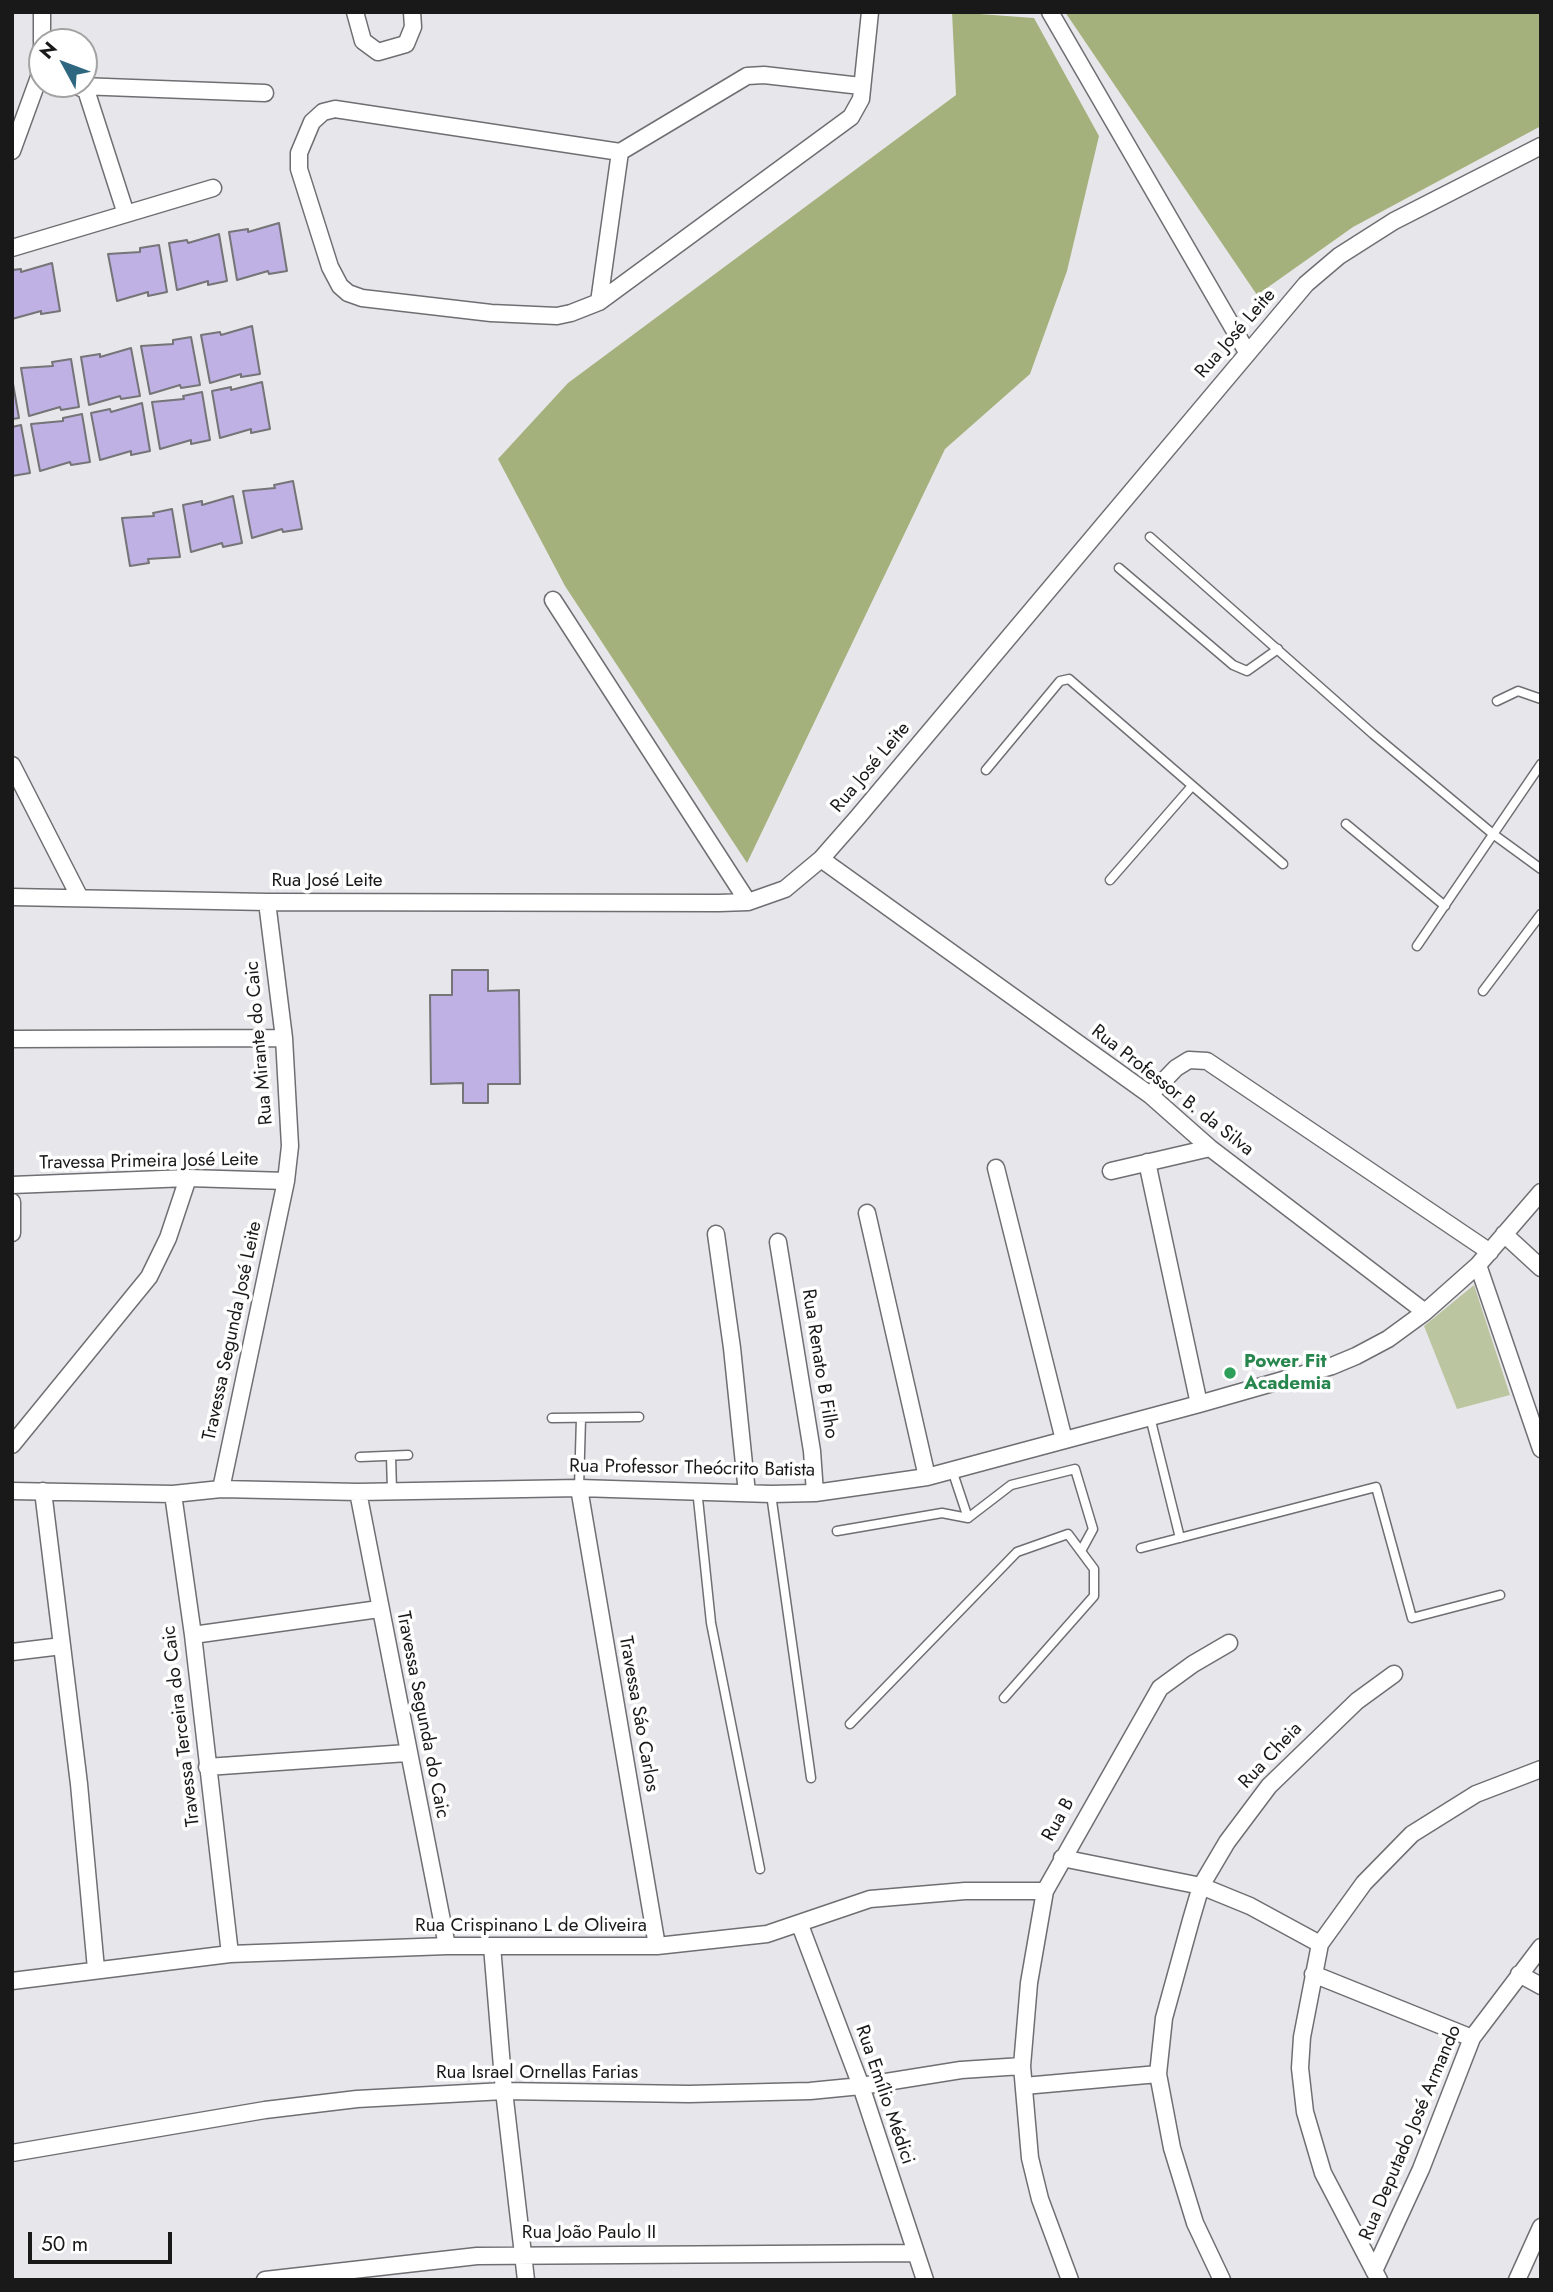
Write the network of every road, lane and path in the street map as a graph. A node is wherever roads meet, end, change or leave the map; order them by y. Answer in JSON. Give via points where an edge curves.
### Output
{"nodes":[{"id":1,"x":355,"y":12,"type":"edge"},
{"id":2,"x":412,"y":12,"type":"edge"},
{"id":3,"x":870,"y":12,"type":"edge"},
{"id":4,"x":1050,"y":12,"type":"edge"},
{"id":5,"x":98,"y":86,"type":"edge"},
{"id":6,"x":861,"y":86,"type":"junction"},
{"id":7,"x":265,"y":93,"type":"dead end"},
{"id":8,"x":33,"y":98,"type":"edge"},
{"id":9,"x":89,"y":98,"type":"edge"},
{"id":10,"x":1541,"y":146,"type":"edge"},
{"id":11,"x":12,"y":152,"type":"edge"},
{"id":12,"x":620,"y":152,"type":"junction"},
{"id":13,"x":213,"y":188,"type":"dead end"},
{"id":14,"x":126,"y":214,"type":"junction"},
{"id":15,"x":12,"y":248,"type":"edge"},
{"id":16,"x":599,"y":302,"type":"junction"},
{"id":17,"x":1247,"y":352,"type":"junction"},
{"id":18,"x":1150,"y":537,"type":"dead end"},
{"id":19,"x":1119,"y":568,"type":"dead end"},
{"id":20,"x":552,"y":600,"type":"dead end"},
{"id":21,"x":1278,"y":649,"type":"junction"},
{"id":22,"x":1541,"y":699,"type":"edge"},
{"id":23,"x":1497,"y":701,"type":"dead end"},
{"id":24,"x":1541,"y":764,"type":"edge"},
{"id":25,"x":12,"y":765,"type":"edge"},
{"id":26,"x":986,"y":770,"type":"dead end"},
{"id":27,"x":1192,"y":786,"type":"junction"},
{"id":28,"x":1346,"y":824,"type":"dead end"},
{"id":29,"x":1493,"y":834,"type":"junction"},
{"id":30,"x":821,"y":859,"type":"junction"},
{"id":31,"x":1283,"y":864,"type":"dead end"},
{"id":32,"x":1541,"y":869,"type":"edge"},
{"id":33,"x":1110,"y":880,"type":"dead end"},
{"id":34,"x":12,"y":897,"type":"edge"},
{"id":35,"x":80,"y":898,"type":"junction"},
{"id":36,"x":267,"y":902,"type":"junction"},
{"id":37,"x":748,"y":902,"type":"junction"},
{"id":38,"x":1445,"y":906,"type":"junction"},
{"id":39,"x":1541,"y":914,"type":"edge"},
{"id":40,"x":1417,"y":946,"type":"dead end"},
{"id":41,"x":1483,"y":991,"type":"dead end"},
{"id":42,"x":284,"y":1038,"type":"junction"},
{"id":43,"x":12,"y":1039,"type":"edge"},
{"id":44,"x":1150,"y":1095,"type":"junction"},
{"id":45,"x":1210,"y":1148,"type":"junction"},
{"id":46,"x":1147,"y":1162,"type":"junction"},
{"id":47,"x":996,"y":1168,"type":"dead end"},
{"id":48,"x":1111,"y":1171,"type":"dead end"},
{"id":49,"x":188,"y":1178,"type":"junction"},
{"id":50,"x":286,"y":1181,"type":"junction"},
{"id":51,"x":12,"y":1185,"type":"edge"},
{"id":52,"x":1541,"y":1192,"type":"edge"},
{"id":53,"x":12,"y":1202,"type":"edge"},
{"id":54,"x":867,"y":1213,"type":"dead end"},
{"id":55,"x":12,"y":1233,"type":"edge"},
{"id":56,"x":716,"y":1234,"type":"dead end"},
{"id":57,"x":1504,"y":1234,"type":"junction"},
{"id":58,"x":778,"y":1242,"type":"dead end"},
{"id":59,"x":1490,"y":1252,"type":"junction"},
{"id":60,"x":1478,"y":1265,"type":"junction"},
{"id":61,"x":1541,"y":1268,"type":"edge"},
{"id":62,"x":1425,"y":1312,"type":"junction"},
{"id":63,"x":1199,"y":1404,"type":"junction"},
{"id":64,"x":639,"y":1417,"type":"dead end"},
{"id":65,"x":1150,"y":1417,"type":"junction"},
{"id":66,"x":552,"y":1418,"type":"dead end"},
{"id":67,"x":580,"y":1418,"type":"junction"},
{"id":68,"x":1064,"y":1440,"type":"junction"},
{"id":69,"x":12,"y":1446,"type":"edge"},
{"id":70,"x":1541,"y":1449,"type":"edge"},
{"id":71,"x":408,"y":1455,"type":"dead end"},
{"id":72,"x":391,"y":1456,"type":"junction"},
{"id":73,"x":359,"y":1457,"type":"dead end"},
{"id":74,"x":952,"y":1470,"type":"junction"},
{"id":75,"x":927,"y":1477,"type":"junction"},
{"id":76,"x":579,"y":1488,"type":"junction"},
{"id":77,"x":221,"y":1489,"type":"junction"},
{"id":78,"x":697,"y":1489,"type":"junction"},
{"id":79,"x":12,"y":1491,"type":"edge"},
{"id":80,"x":43,"y":1491,"type":"junction"},
{"id":81,"x":392,"y":1491,"type":"junction"},
{"id":82,"x":358,"y":1492,"type":"junction"},
{"id":83,"x":747,"y":1493,"type":"junction"},
{"id":84,"x":815,"y":1493,"type":"junction"},
{"id":85,"x":173,"y":1494,"type":"junction"},
{"id":86,"x":771,"y":1494,"type":"junction"},
{"id":87,"x":968,"y":1518,"type":"junction"},
{"id":88,"x":837,"y":1531,"type":"dead end"},
{"id":89,"x":1180,"y":1538,"type":"junction"},
{"id":90,"x":1141,"y":1548,"type":"dead end"},
{"id":91,"x":1081,"y":1551,"type":"junction"},
{"id":92,"x":1500,"y":1595,"type":"dead end"},
{"id":93,"x":379,"y":1609,"type":"junction"},
{"id":94,"x":194,"y":1635,"type":"junction"},
{"id":95,"x":1229,"y":1643,"type":"dead end"},
{"id":96,"x":62,"y":1646,"type":"junction"},
{"id":97,"x":12,"y":1652,"type":"edge"},
{"id":98,"x":1394,"y":1674,"type":"dead end"},
{"id":99,"x":1004,"y":1698,"type":"dead end"},
{"id":100,"x":850,"y":1724,"type":"dead end"},
{"id":101,"x":407,"y":1754,"type":"junction"},
{"id":102,"x":207,"y":1767,"type":"junction"},
{"id":103,"x":1541,"y":1769,"type":"edge"},
{"id":104,"x":811,"y":1778,"type":"dead end"},
{"id":105,"x":1062,"y":1858,"type":"junction"},
{"id":106,"x":760,"y":1869,"type":"dead end"},
{"id":107,"x":1201,"y":1886,"type":"junction"},
{"id":108,"x":1045,"y":1891,"type":"junction"},
{"id":109,"x":800,"y":1925,"type":"junction"},
{"id":110,"x":1320,"y":1944,"type":"junction"},
{"id":111,"x":447,"y":1946,"type":"junction"},
{"id":112,"x":492,"y":1946,"type":"junction"},
{"id":113,"x":657,"y":1946,"type":"junction"},
{"id":114,"x":1541,"y":1947,"type":"edge"},
{"id":115,"x":230,"y":1954,"type":"junction"},
{"id":116,"x":96,"y":1969,"type":"junction"},
{"id":117,"x":1313,"y":1974,"type":"junction"},
{"id":118,"x":1519,"y":1974,"type":"junction"},
{"id":119,"x":12,"y":1982,"type":"edge"},
{"id":120,"x":1541,"y":1986,"type":"edge"},
{"id":121,"x":1472,"y":2038,"type":"junction"},
{"id":122,"x":1022,"y":2066,"type":"junction"},
{"id":123,"x":1158,"y":2074,"type":"junction"},
{"id":124,"x":861,"y":2086,"type":"junction"},
{"id":125,"x":1024,"y":2086,"type":"junction"},
{"id":126,"x":504,"y":2091,"type":"junction"},
{"id":127,"x":12,"y":2153,"type":"edge"},
{"id":128,"x":1541,"y":2227,"type":"edge"},
{"id":129,"x":915,"y":2253,"type":"junction"},
{"id":130,"x":524,"y":2255,"type":"junction"},
{"id":131,"x":1377,"y":2275,"type":"edge"},
{"id":132,"x":265,"y":2280,"type":"edge"},
{"id":133,"x":526,"y":2280,"type":"edge"},
{"id":134,"x":925,"y":2280,"type":"edge"},
{"id":135,"x":1070,"y":2280,"type":"edge"},
{"id":136,"x":1222,"y":2280,"type":"edge"},
{"id":137,"x":1517,"y":2280,"type":"edge"}],
"edges":[{"from":1,"to":2,"type":"street","via":[[363,41],[379,52],[406,44],[413,27]]},
{"from":3,"to":6,"type":"street"},
{"from":4,"to":17,"type":"street"},
{"from":5,"to":7,"type":"street"},
{"from":6,"to":12,"type":"street","via":[[747,76]]},
{"from":6,"to":16,"type":"street","via":[[861,99],[851,117]]},
{"from":8,"to":11,"type":"street"},
{"from":9,"to":14,"type":"street"},
{"from":10,"to":17,"type":"street","name":"Rua José Leite","via":[[1394,221],[1339,256],[1306,284]]},
{"from":12,"to":16,"type":"street"},
{"from":12,"to":16,"type":"street","via":[[335,109],[312,122],[299,153],[299,169],[322,243],[335,278],[348,293],[478,311],[557,316]]},
{"from":13,"to":14,"type":"street"},
{"from":14,"to":15,"type":"street"},
{"from":17,"to":30,"type":"street","name":"Rua José Leite"},
{"from":18,"to":21,"type":"lane"},
{"from":19,"to":21,"type":"lane","via":[[1240,668],[1247,671]]},
{"from":20,"to":37,"type":"street"},
{"from":21,"to":29,"type":"lane"},
{"from":22,"to":23,"type":"lane","via":[[1518,691]]},
{"from":24,"to":29,"type":"lane"},
{"from":25,"to":35,"type":"street"},
{"from":26,"to":27,"type":"lane","via":[[1060,681],[1069,679]]},
{"from":27,"to":31,"type":"lane"},
{"from":27,"to":33,"type":"lane"},
{"from":28,"to":38,"type":"lane"},
{"from":29,"to":32,"type":"lane"},
{"from":29,"to":38,"type":"lane"},
{"from":30,"to":37,"type":"street","name":"Rua José Leite","via":[[785,889]]},
{"from":30,"to":44,"type":"street","name":"Rua Professor B. da Silva"},
{"from":34,"to":35,"type":"street","name":"Rua José Leite"},
{"from":35,"to":36,"type":"street","name":"Rua José Leite"},
{"from":36,"to":37,"type":"street","name":"Rua José Leite"},
{"from":36,"to":42,"type":"street","name":"Rua Mirante do Caic"},
{"from":38,"to":40,"type":"lane"},
{"from":39,"to":41,"type":"lane"},
{"from":42,"to":43,"type":"street"},
{"from":42,"to":50,"type":"street","name":"Rua Mirante do Caic","via":[[289,1109]]},
{"from":44,"to":45,"type":"street","name":"Rua Professor B. da Silva"},
{"from":44,"to":59,"type":"street","via":[[1189,1060],[1207,1061]]},
{"from":45,"to":46,"type":"street"},
{"from":45,"to":62,"type":"street","name":"Rua Professor B. da Silva"},
{"from":46,"to":48,"type":"street"},
{"from":46,"to":63,"type":"street"},
{"from":47,"to":68,"type":"street"},
{"from":49,"to":50,"type":"street","name":"Travessa Primeira José Leite"},
{"from":49,"to":51,"type":"street","name":"Travessa Primeira José Leite"},
{"from":49,"to":69,"type":"street","via":[[149,1278]]},
{"from":50,"to":77,"type":"street","name":"Travessa Segunda José Leite"},
{"from":52,"to":57,"type":"street","name":"Rua Professor Theócrito Batista"},
{"from":53,"to":55,"type":"street"},
{"from":54,"to":75,"type":"street"},
{"from":56,"to":83,"type":"street"},
{"from":57,"to":59,"type":"street","name":"Rua Professor Theócrito Batista"},
{"from":57,"to":61,"type":"street"},
{"from":58,"to":84,"type":"street","name":"Rua Renato B Filho"},
{"from":59,"to":60,"type":"street","name":"Rua Professor Theócrito Batista"},
{"from":60,"to":62,"type":"street","name":"Rua Professor Theócrito Batista"},
{"from":60,"to":70,"type":"street"},
{"from":62,"to":63,"type":"street","name":"Rua Professor Theócrito Batista","via":[[1388,1339],[1332,1366]]},
{"from":63,"to":65,"type":"street","name":"Rua Professor Theócrito Batista"},
{"from":64,"to":67,"type":"lane"},
{"from":65,"to":68,"type":"street","name":"Rua Professor Theócrito Batista"},
{"from":65,"to":89,"type":"lane"},
{"from":66,"to":67,"type":"lane"},
{"from":67,"to":76,"type":"lane"},
{"from":68,"to":74,"type":"street","name":"Rua Professor Theócrito Batista"},
{"from":71,"to":72,"type":"lane"},
{"from":72,"to":73,"type":"lane"},
{"from":72,"to":81,"type":"lane"},
{"from":74,"to":75,"type":"street","name":"Rua Professor Theócrito Batista"},
{"from":74,"to":87,"type":"lane"},
{"from":75,"to":84,"type":"street","name":"Rua Professor Theócrito Batista"},
{"from":76,"to":78,"type":"street","name":"Rua Professor Theócrito Batista"},
{"from":76,"to":81,"type":"street","name":"Rua Professor Theócrito Batista"},
{"from":76,"to":113,"type":"street","name":"Travessa Sáo Carlos"},
{"from":77,"to":82,"type":"street","name":"Rua Professor Theócrito Batista"},
{"from":77,"to":85,"type":"street","name":"Rua Professor Theócrito Batista"},
{"from":78,"to":83,"type":"street","name":"Rua Professor Theócrito Batista"},
{"from":78,"to":106,"type":"lane","via":[[711,1623]]},
{"from":79,"to":80,"type":"street","name":"Rua Professor Theócrito Batista"},
{"from":80,"to":85,"type":"street","name":"Rua Professor Theócrito Batista"},
{"from":80,"to":96,"type":"street"},
{"from":81,"to":82,"type":"street","name":"Rua Professor Theócrito Batista"},
{"from":82,"to":93,"type":"street","name":"Travessa Segunda do Caic"},
{"from":83,"to":86,"type":"street","name":"Rua Professor Theócrito Batista"},
{"from":84,"to":86,"type":"street","name":"Rua Professor Theócrito Batista"},
{"from":85,"to":94,"type":"street","name":"Travessa Terceira do Caic"},
{"from":86,"to":104,"type":"lane"},
{"from":87,"to":88,"type":"lane","via":[[942,1514]]},
{"from":87,"to":91,"type":"lane","via":[[1012,1485],[1075,1469],[1093,1529]]},
{"from":89,"to":90,"type":"lane"},
{"from":89,"to":92,"type":"lane","via":[[1376,1487],[1412,1618]]},
{"from":91,"to":99,"type":"lane","via":[[1094,1569],[1094,1596]]},
{"from":91,"to":100,"type":"lane","via":[[1068,1534],[1017,1552]]},
{"from":93,"to":94,"type":"street"},
{"from":93,"to":101,"type":"street","name":"Travessa Segunda do Caic"},
{"from":94,"to":102,"type":"street","name":"Travessa Terceira do Caic"},
{"from":95,"to":105,"type":"street","name":"Rua B","via":[[1160,1688]]},
{"from":96,"to":97,"type":"street"},
{"from":96,"to":116,"type":"street"},
{"from":98,"to":107,"type":"street","name":"Rua Cheia","via":[[1357,1701],[1269,1786]]},
{"from":101,"to":102,"type":"street"},
{"from":101,"to":111,"type":"street","name":"Travessa Segunda do Caic"},
{"from":102,"to":115,"type":"street","name":"Travessa Terceira do Caic"},
{"from":103,"to":110,"type":"street","via":[[1476,1794],[1412,1834],[1364,1883]]},
{"from":105,"to":107,"type":"street"},
{"from":105,"to":108,"type":"street","name":"Rua B"},
{"from":107,"to":110,"type":"street"},
{"from":107,"to":123,"type":"street","name":"Rua Cheia","via":[[1164,2018]]},
{"from":108,"to":109,"type":"street","name":"Rua Crispinano L de Oliveira","via":[[965,1891],[870,1899]]},
{"from":108,"to":122,"type":"street","name":"Rua B","via":[[1029,1983]]},
{"from":109,"to":113,"type":"street","name":"Rua Crispinano L de Oliveira","via":[[746,1937]]},
{"from":109,"to":124,"type":"street","name":"Rua Emílio Médici"},
{"from":110,"to":117,"type":"street"},
{"from":111,"to":112,"type":"street","name":"Rua Crispinano L de Oliveira"},
{"from":111,"to":115,"type":"street","name":"Rua Crispinano L de Oliveira"},
{"from":112,"to":113,"type":"street","name":"Rua Crispinano L de Oliveira"},
{"from":112,"to":126,"type":"street"},
{"from":114,"to":118,"type":"street","name":"Rua Deputado José Armando"},
{"from":115,"to":116,"type":"street","name":"Rua Crispinano L de Oliveira"},
{"from":116,"to":119,"type":"street","name":"Rua Crispinano L de Oliveira"},
{"from":117,"to":121,"type":"street"},
{"from":117,"to":131,"type":"street","via":[[1300,2068],[1305,2112],[1323,2173]]},
{"from":118,"to":120,"type":"street"},
{"from":118,"to":121,"type":"street","name":"Rua Deputado José Armando"},
{"from":121,"to":131,"type":"street","name":"Rua Deputado José Armando"},
{"from":122,"to":124,"type":"street","name":"Rua Israel Ornellas Farias","via":[[961,2070]]},
{"from":122,"to":125,"type":"street","name":"Rua B"},
{"from":123,"to":125,"type":"street"},
{"from":123,"to":136,"type":"street","name":"Rua Cheia","via":[[1172,2148],[1195,2223]]},
{"from":124,"to":126,"type":"street","name":"Rua Israel Ornellas Farias","via":[[689,2094]]},
{"from":124,"to":129,"type":"street","name":"Rua Emílio Médici"},
{"from":125,"to":135,"type":"street","name":"Rua B","via":[[1030,2158]]},
{"from":126,"to":127,"type":"street","name":"Rua Israel Ornellas Farias","via":[[357,2099],[265,2110]]},
{"from":126,"to":130,"type":"street"},
{"from":128,"to":137,"type":"street"},
{"from":129,"to":130,"type":"street","name":"Rua João Paulo II"},
{"from":129,"to":134,"type":"street","name":"Rua Emílio Médici"},
{"from":130,"to":132,"type":"street","name":"Rua João Paulo II","via":[[477,2256]]},
{"from":130,"to":133,"type":"street"}]}
